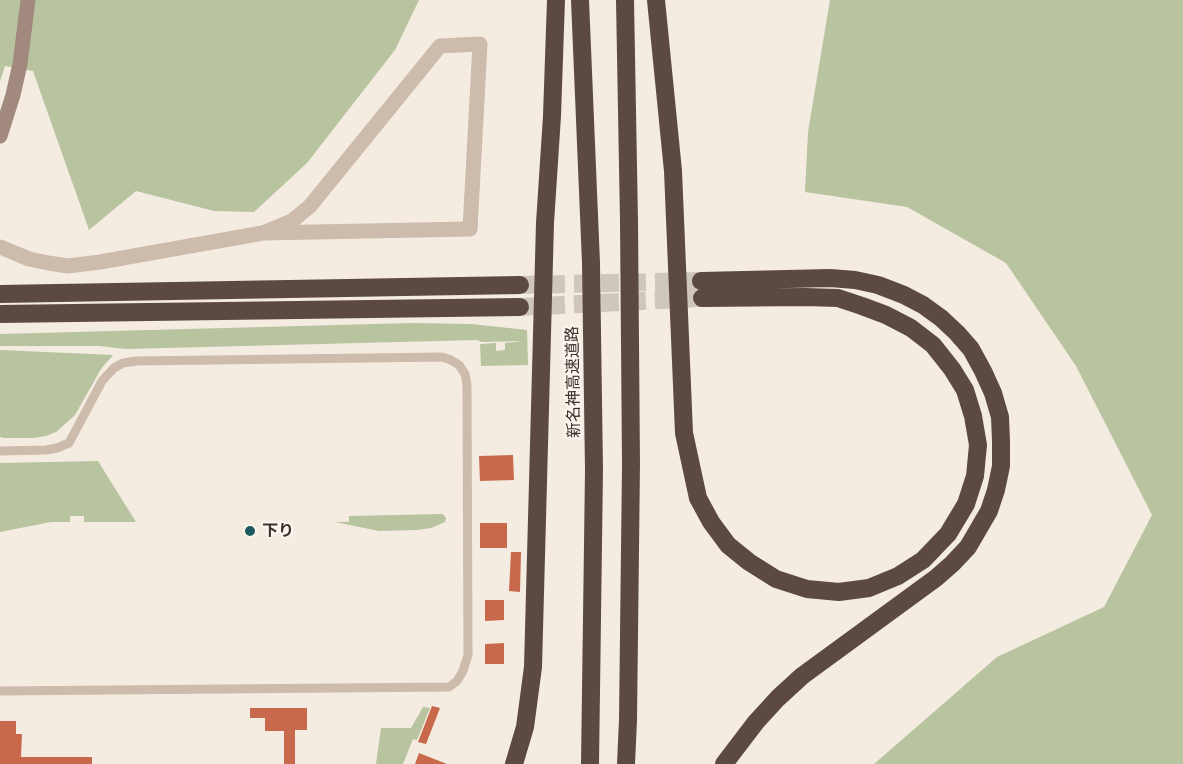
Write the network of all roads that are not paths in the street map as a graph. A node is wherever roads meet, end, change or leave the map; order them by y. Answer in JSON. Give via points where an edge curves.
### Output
{"nodes":[{"id":1,"x":28,"y":0,"type":"edge"},
{"id":2,"x":556,"y":0,"type":"edge"},
{"id":3,"x":580,"y":0,"type":"edge"},
{"id":4,"x":625,"y":0,"type":"edge"},
{"id":5,"x":656,"y":0,"type":"edge"},
{"id":6,"x":0,"y":136,"type":"edge"},
{"id":7,"x":263,"y":233,"type":"junction"},
{"id":8,"x":0,"y":247,"type":"edge"},
{"id":9,"x":520,"y":285,"type":"tunnel mouth"},
{"id":10,"x":0,"y":294,"type":"edge"},
{"id":11,"x":520,"y":307,"type":"tunnel mouth"},
{"id":12,"x":0,"y":314,"type":"edge"},
{"id":13,"x":0,"y":451,"type":"edge"},
{"id":14,"x":0,"y":691,"type":"edge"},
{"id":15,"x":514,"y":764,"type":"edge"},
{"id":16,"x":590,"y":764,"type":"edge"},
{"id":17,"x":626,"y":764,"type":"edge"},
{"id":18,"x":724,"y":764,"type":"edge"}],
"edges":[{"from":1,"to":6,"type":"street","via":[[20,64]]},
{"from":2,"to":15,"type":"highway","via":[[545,223],[533,667],[525,727]]},
{"from":3,"to":16,"type":"highway","name":"新名神高速道路","via":[[591,263],[594,470]]},
{"from":4,"to":17,"type":"highway","via":[[631,464]]},
{"from":5,"to":18,"type":"highway","via":[[673,171],[684,434],[698,498],[728,545],[776,579],[807,589],[839,592],[869,588],[923,560],[948,534],[966,504],[975,476],[978,446],[965,390],[933,345],[911,328],[838,298],[702,289],[794,278],[830,278],[878,285],[904,295],[941,318],[971,349],[984,371],[1000,417],[1001,466],[996,490],[968,547],[936,578],[802,676],[756,722]]},
{"from":7,"to":7,"type":"street","via":[[292,221],[310,206],[440,46],[480,44],[470,230]]},
{"from":7,"to":8,"type":"street","via":[[68,266],[29,259]]},
{"from":9,"to":10,"type":"highway"},
{"from":11,"to":12,"type":"highway"},
{"from":13,"to":14,"type":"lane","via":[[46,450],[69,443],[102,381],[114,368],[136,361],[442,357],[459,365],[467,386],[468,655],[463,671],[449,687]]}]}
